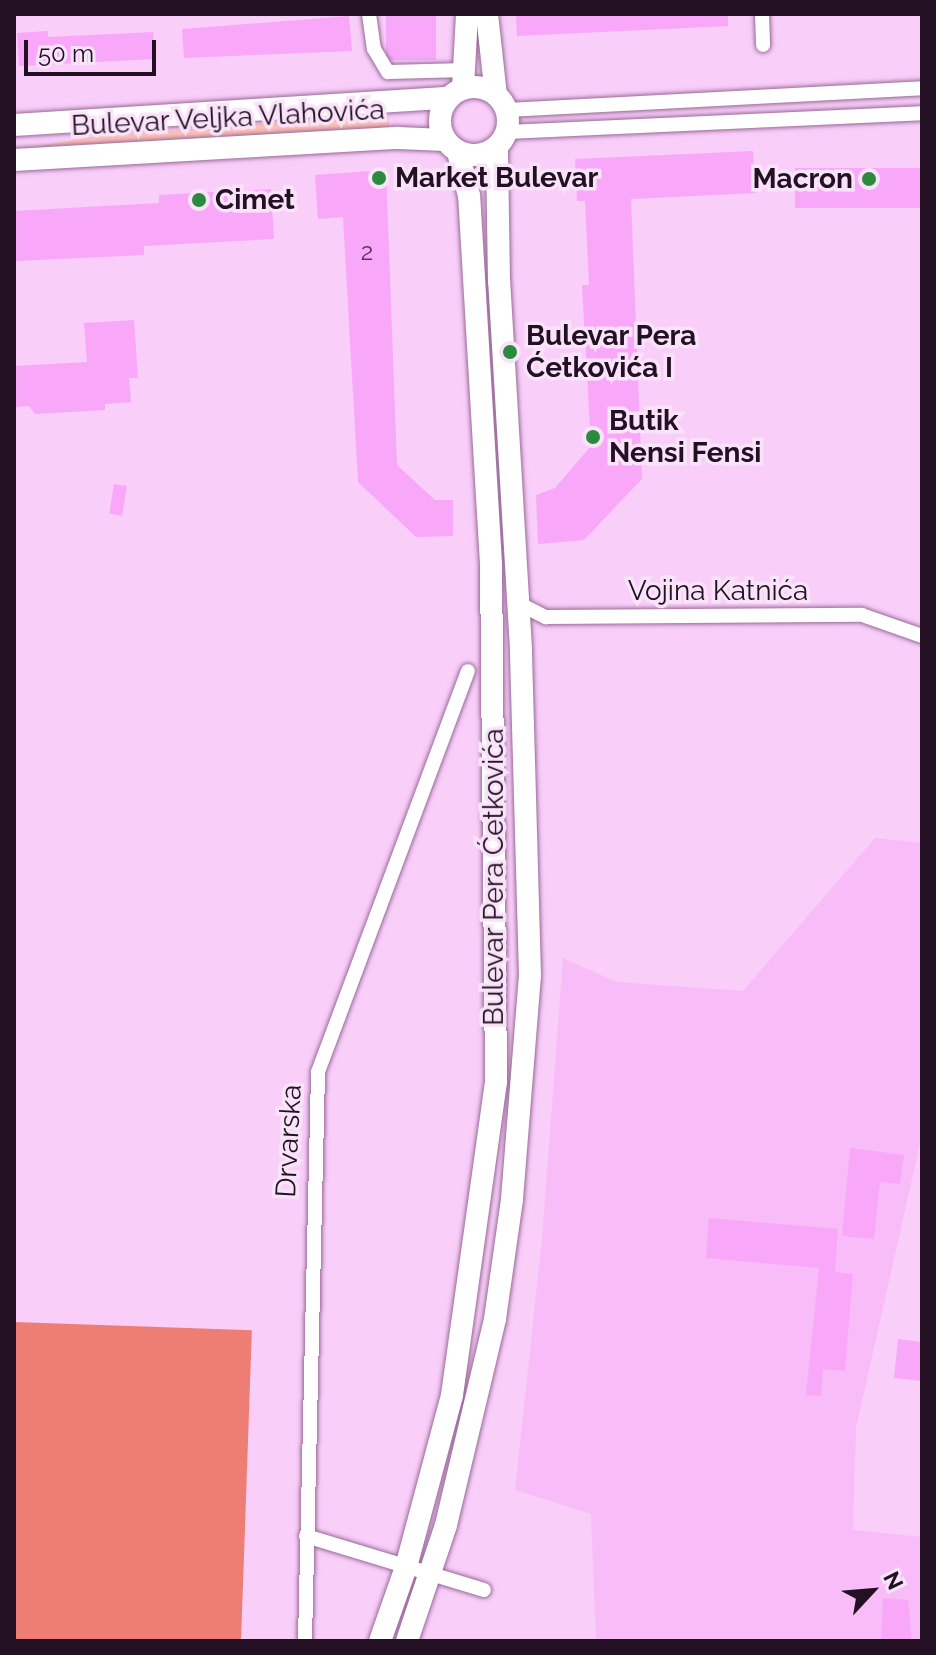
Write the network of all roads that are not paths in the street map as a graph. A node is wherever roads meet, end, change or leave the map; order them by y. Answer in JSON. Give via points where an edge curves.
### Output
{"nodes":[{"id":1,"x":369,"y":14,"type":"edge"},
{"id":2,"x":467,"y":14,"type":"edge"},
{"id":3,"x":487,"y":14,"type":"edge"},
{"id":4,"x":762,"y":14,"type":"edge"},
{"id":5,"x":763,"y":45,"type":"dead end"},
{"id":6,"x":459,"y":85,"type":"junction"},
{"id":7,"x":922,"y":88,"type":"edge"},
{"id":8,"x":922,"y":113,"type":"edge"},
{"id":9,"x":502,"y":121,"type":"junction"},
{"id":10,"x":14,"y":125,"type":"edge"},
{"id":11,"x":452,"y":146,"type":"junction"},
{"id":12,"x":14,"y":160,"type":"edge"},
{"id":13,"x":502,"y":562,"type":"junction"},
{"id":14,"x":516,"y":602,"type":"junction"},
{"id":15,"x":922,"y":636,"type":"edge"},
{"id":16,"x":468,"y":671,"type":"dead end"},
{"id":17,"x":306,"y":1536,"type":"junction"},
{"id":18,"x":406,"y":1567,"type":"junction"},
{"id":19,"x":431,"y":1574,"type":"junction"},
{"id":20,"x":484,"y":1590,"type":"dead end"},
{"id":21,"x":305,"y":1641,"type":"edge"},
{"id":22,"x":380,"y":1641,"type":"edge"},
{"id":23,"x":407,"y":1641,"type":"edge"}],
"edges":[{"from":1,"to":6,"type":"street","via":[[374,49],[388,72]]},
{"from":2,"to":6,"type":"main road"},
{"from":3,"to":9,"type":"main road","name":"Bulevar Pera Ćetkovića"},
{"from":4,"to":5,"type":"street"},
{"from":6,"to":9,"type":"main road","via":[[480,87]]},
{"from":6,"to":10,"type":"main road","name":"Bulevar Veljka Vlahovića"},
{"from":6,"to":11,"type":"main road","via":[[439,123]]},
{"from":7,"to":9,"type":"street"},
{"from":8,"to":9,"type":"street"},
{"from":9,"to":11,"type":"main road","via":[[478,155]]},
{"from":9,"to":13,"type":"main road","name":"Bulevar Pera Ćetkovića"},
{"from":11,"to":12,"type":"main road","name":"Bulevar Veljka Vlahovića","via":[[398,138]]},
{"from":11,"to":13,"type":"main road","name":"Bulevar Pera Ćetkovića","via":[[469,196]]},
{"from":13,"to":14,"type":"main road","name":"Bulevar Pera Ćetkovića"},
{"from":13,"to":18,"type":"main road","name":"Bulevar Pera Ćetkovića","via":[[496,1081],[452,1395]]},
{"from":14,"to":15,"type":"street","name":"Vojina Katnića","via":[[546,617],[862,615]]},
{"from":14,"to":19,"type":"main road","name":"Bulevar Pera Ćetkovića","via":[[530,976],[512,1199],[495,1319]]},
{"from":16,"to":17,"type":"street","name":"Drvarska","via":[[318,1072]]},
{"from":17,"to":18,"type":"street"},
{"from":17,"to":21,"type":"street","name":"Drvarska"},
{"from":18,"to":19,"type":"street"},
{"from":18,"to":22,"type":"main road","name":"Bulevar Pera Ćetkovića"},
{"from":19,"to":20,"type":"street"},
{"from":19,"to":23,"type":"main road","name":"Bulevar Pera Ćetkovića"}]}
